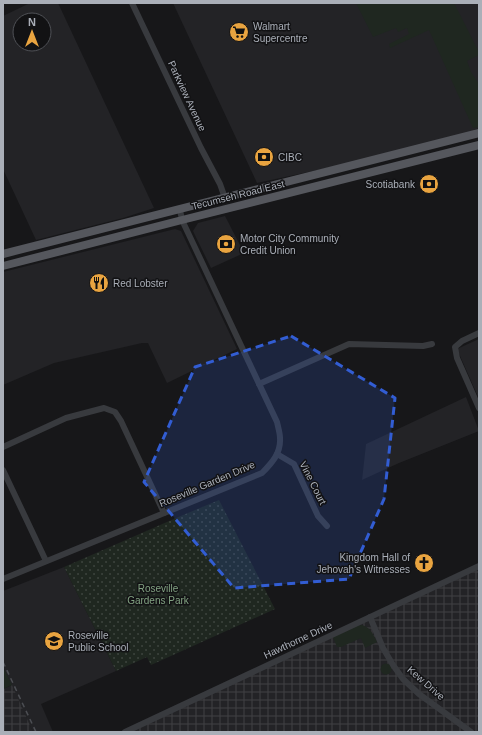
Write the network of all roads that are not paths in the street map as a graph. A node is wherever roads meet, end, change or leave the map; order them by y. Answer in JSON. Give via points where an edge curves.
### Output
{"nodes":[{"id":1,"x":132,"y":3,"type":"edge"},
{"id":2,"x":479,"y":133,"type":"edge"},
{"id":3,"x":479,"y":145,"type":"edge"},
{"id":4,"x":225,"y":198,"type":"junction"},
{"id":5,"x":180,"y":210,"type":"junction"},
{"id":6,"x":182,"y":220,"type":"junction"},
{"id":7,"x":3,"y":254,"type":"edge"},
{"id":8,"x":3,"y":266,"type":"edge"},
{"id":9,"x":479,"y":333,"type":"edge"},
{"id":10,"x":432,"y":344,"type":"dead end"},
{"id":11,"x":259,"y":384,"type":"junction"},
{"id":12,"x":479,"y":408,"type":"edge"},
{"id":13,"x":3,"y":447,"type":"edge"},
{"id":14,"x":277,"y":454,"type":"junction"},
{"id":15,"x":3,"y":470,"type":"edge"},
{"id":16,"x":164,"y":513,"type":"junction"},
{"id":17,"x":327,"y":526,"type":"dead end"},
{"id":18,"x":46,"y":561,"type":"junction"},
{"id":19,"x":479,"y":566,"type":"edge"},
{"id":20,"x":3,"y":579,"type":"edge"},
{"id":21,"x":370,"y":617,"type":"junction"},
{"id":22,"x":125,"y":732,"type":"edge"},
{"id":23,"x":471,"y":732,"type":"edge"}],
"edges":[{"from":1,"to":4,"type":"street","name":"Parkview Avenue"},
{"from":2,"to":4,"type":"main road","name":"Tecumseh Road East"},
{"from":3,"to":6,"type":"main road","name":"Tecumseh Road East"},
{"from":4,"to":5,"type":"main road","name":"Tecumseh Road East"},
{"from":5,"to":6,"type":"street"},
{"from":5,"to":7,"type":"main road","name":"Tecumseh Road East"},
{"from":6,"to":8,"type":"main road","name":"Tecumseh Road East"},
{"from":6,"to":11,"type":"street"},
{"from":9,"to":12,"type":"street","via":[[455,347],[456,358]]},
{"from":10,"to":11,"type":"street","via":[[349,344]]},
{"from":11,"to":14,"type":"street","via":[[277,422],[280,438]]},
{"from":13,"to":16,"type":"street","via":[[66,418],[104,408],[115,412]]},
{"from":14,"to":16,"type":"street","name":"Roseville Garden Drive","via":[[262,473]]},
{"from":14,"to":17,"type":"street","name":"Vine Court","via":[[294,464],[318,516]]},
{"from":15,"to":18,"type":"street"},
{"from":16,"to":18,"type":"street","name":"Roseville Garden Drive"},
{"from":18,"to":20,"type":"street","name":"Roseville Garden Drive"},
{"from":19,"to":21,"type":"street","name":"Hawthorne Drive"},
{"from":21,"to":22,"type":"street","name":"Hawthorne Drive"},
{"from":21,"to":23,"type":"street","name":"Kew Drive","via":[[383,648],[402,679]]}]}
